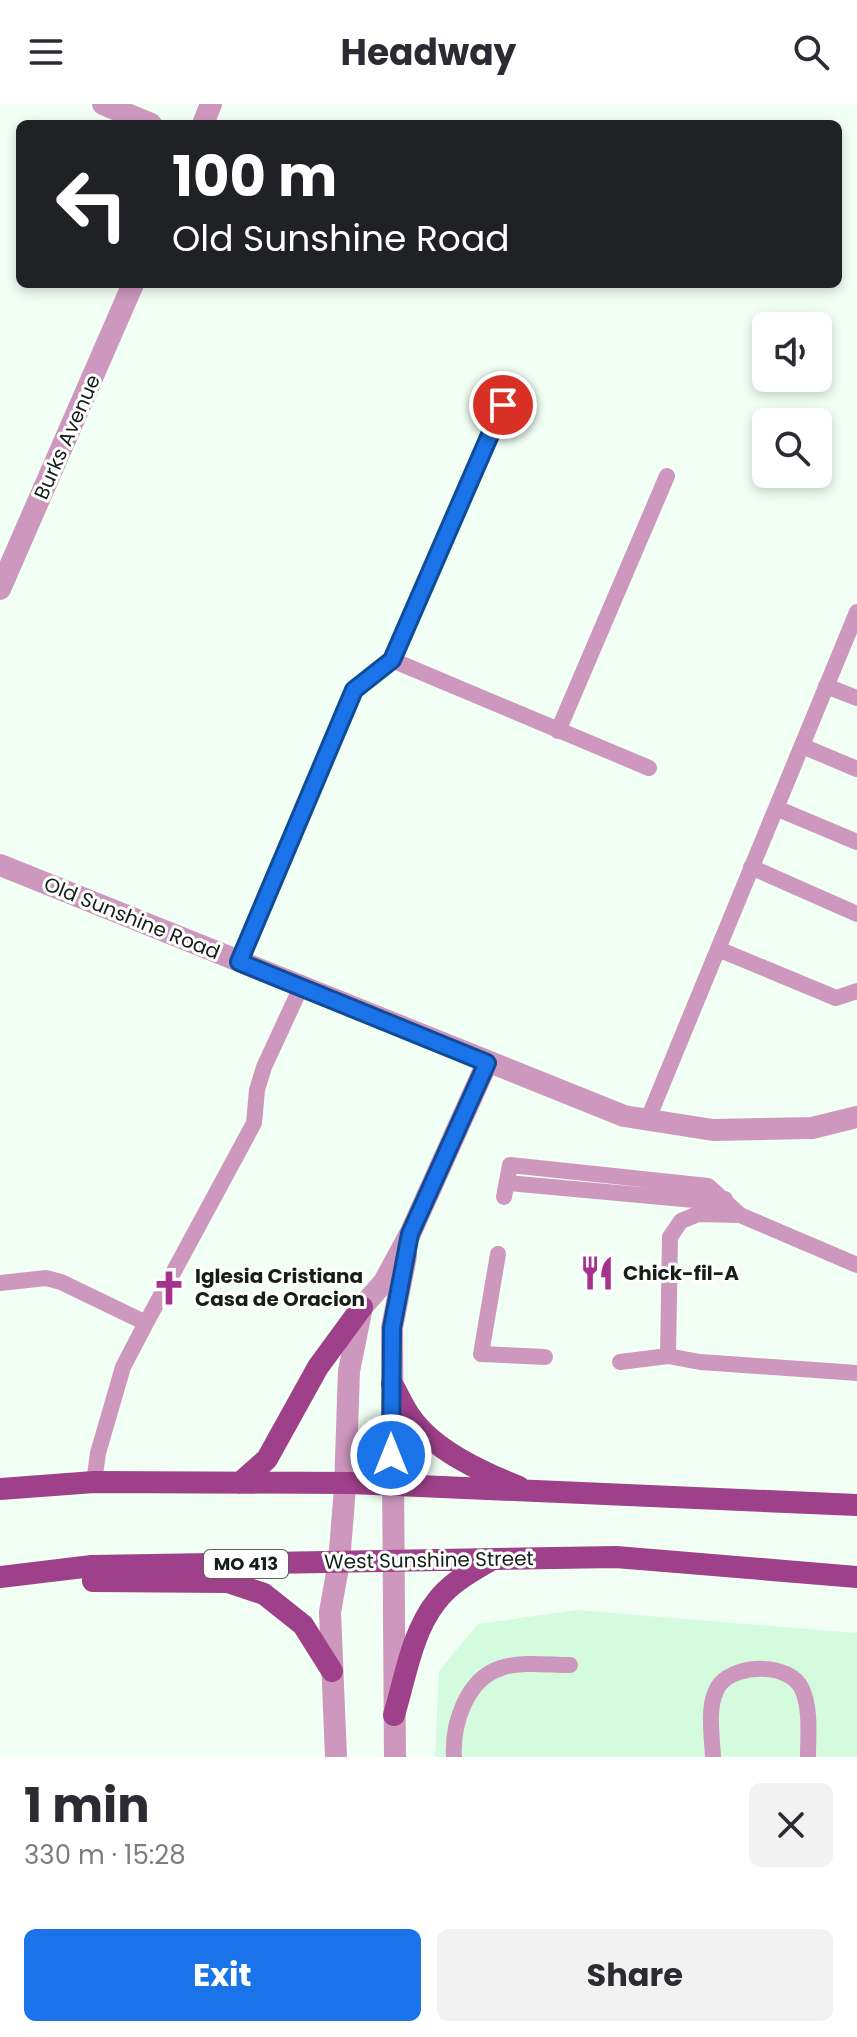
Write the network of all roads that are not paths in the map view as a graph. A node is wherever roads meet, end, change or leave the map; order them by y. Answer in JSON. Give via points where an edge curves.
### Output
{"nodes":[{"id":1,"x":103,"y":104,"type":"edge"},
{"id":2,"x":141,"y":120,"type":"edge"},
{"id":3,"x":131,"y":288,"type":"edge"},
{"id":4,"x":503,"y":405,"type":"dead end"},
{"id":5,"x":667,"y":476,"type":"dead end"},
{"id":6,"x":0,"y":589,"type":"edge"},
{"id":7,"x":857,"y":613,"type":"edge"},
{"id":8,"x":392,"y":660,"type":"junction"},
{"id":9,"x":826,"y":686,"type":"junction"},
{"id":10,"x":857,"y":698,"type":"edge"},
{"id":11,"x":558,"y":731,"type":"junction"},
{"id":12,"x":802,"y":746,"type":"junction"},
{"id":13,"x":649,"y":768,"type":"dead end"},
{"id":14,"x":857,"y":769,"type":"edge"},
{"id":15,"x":776,"y":808,"type":"junction"},
{"id":16,"x":857,"y":842,"type":"edge"},
{"id":17,"x":0,"y":865,"type":"edge"},
{"id":18,"x":751,"y":867,"type":"junction"},
{"id":19,"x":857,"y":914,"type":"edge"},
{"id":20,"x":718,"y":949,"type":"junction"},
{"id":21,"x":239,"y":962,"type":"junction"},
{"id":22,"x":301,"y":987,"type":"junction"},
{"id":23,"x":857,"y":991,"type":"edge"},
{"id":24,"x":487,"y":1063,"type":"junction"},
{"id":25,"x":857,"y":1117,"type":"edge"},
{"id":26,"x":648,"y":1119,"type":"junction"},
{"id":27,"x":506,"y":1190,"type":"dead end"},
{"id":28,"x":740,"y":1215,"type":"junction"},
{"id":29,"x":410,"y":1234,"type":"junction"},
{"id":30,"x":498,"y":1254,"type":"dead end"},
{"id":31,"x":857,"y":1265,"type":"edge"},
{"id":32,"x":0,"y":1283,"type":"edge"},
{"id":33,"x":362,"y":1307,"type":"junction"},
{"id":34,"x":146,"y":1323,"type":"junction"},
{"id":35,"x":668,"y":1356,"type":"junction"},
{"id":36,"x":545,"y":1357,"type":"dead end"},
{"id":37,"x":620,"y":1362,"type":"dead end"},
{"id":38,"x":857,"y":1373,"type":"edge"},
{"id":39,"x":392,"y":1384,"type":"junction"},
{"id":40,"x":94,"y":1482,"type":"junction"},
{"id":41,"x":240,"y":1483,"type":"junction"},
{"id":42,"x":345,"y":1483,"type":"junction"},
{"id":43,"x":391,"y":1486,"type":"junction"},
{"id":44,"x":0,"y":1489,"type":"edge"},
{"id":45,"x":531,"y":1492,"type":"junction"},
{"id":46,"x":857,"y":1505,"type":"edge"},
{"id":47,"x":492,"y":1559,"type":"junction"},
{"id":48,"x":394,"y":1561,"type":"junction"},
{"id":49,"x":339,"y":1562,"type":"junction"},
{"id":50,"x":857,"y":1577,"type":"edge"},
{"id":51,"x":0,"y":1579,"type":"edge"},
{"id":52,"x":570,"y":1665,"type":"dead end"},
{"id":53,"x":332,"y":1671,"type":"junction"},
{"id":54,"x":394,"y":1715,"type":"junction"},
{"id":55,"x":336,"y":1757,"type":"edge"},
{"id":56,"x":395,"y":1757,"type":"edge"},
{"id":57,"x":454,"y":1757,"type":"edge"},
{"id":58,"x":713,"y":1757,"type":"edge"},
{"id":59,"x":808,"y":1757,"type":"edge"}],
"edges":[{"from":1,"to":2,"type":"street"},
{"from":3,"to":6,"type":"street","name":"Burks Avenue"},
{"from":4,"to":8,"type":"lane"},
{"from":5,"to":11,"type":"lane"},
{"from":7,"to":9,"type":"lane"},
{"from":8,"to":11,"type":"lane"},
{"from":8,"to":21,"type":"lane","via":[[354,690]]},
{"from":9,"to":10,"type":"lane"},
{"from":9,"to":12,"type":"lane"},
{"from":11,"to":13,"type":"lane"},
{"from":12,"to":14,"type":"lane"},
{"from":12,"to":15,"type":"lane"},
{"from":15,"to":16,"type":"lane"},
{"from":15,"to":18,"type":"lane"},
{"from":17,"to":21,"type":"street","name":"Old Sunshine Road"},
{"from":18,"to":19,"type":"lane"},
{"from":18,"to":20,"type":"lane"},
{"from":20,"to":23,"type":"lane","via":[[836,998]]},
{"from":20,"to":26,"type":"lane"},
{"from":21,"to":22,"type":"street","name":"Old Sunshine Road"},
{"from":22,"to":24,"type":"street","name":"Old Sunshine Road"},
{"from":22,"to":34,"type":"lane","via":[[264,1067],[254,1123]]},
{"from":24,"to":26,"type":"street","name":"Old Sunshine Road","via":[[624,1116]]},
{"from":24,"to":29,"type":"street"},
{"from":25,"to":26,"type":"street","name":"Old Sunshine Road","via":[[812,1128],[713,1130]]},
{"from":27,"to":28,"type":"lane","via":[[510,1165],[708,1186]]},
{"from":28,"to":31,"type":"lane"},
{"from":28,"to":35,"type":"lane","via":[[698,1214],[681,1221],[670,1237]]},
{"from":29,"to":33,"type":"street","via":[[384,1282]]},
{"from":29,"to":39,"type":"street","via":[[392,1328]]},
{"from":30,"to":36,"type":"lane","via":[[481,1354]]},
{"from":32,"to":34,"type":"lane","via":[[46,1278],[61,1282]]},
{"from":33,"to":41,"type":"main road","via":[[318,1367],[267,1459]]},
{"from":33,"to":42,"type":"street","via":[[349,1371]]},
{"from":34,"to":40,"type":"lane","via":[[123,1367]]},
{"from":35,"to":37,"type":"lane"},
{"from":35,"to":38,"type":"lane"},
{"from":39,"to":43,"type":"street"},
{"from":39,"to":45,"type":"main road","via":[[411,1418],[434,1440],[497,1479]]},
{"from":40,"to":41,"type":"main road"},
{"from":40,"to":44,"type":"main road"},
{"from":41,"to":42,"type":"main road"},
{"from":42,"to":43,"type":"main road"},
{"from":42,"to":49,"type":"street"},
{"from":43,"to":45,"type":"main road"},
{"from":43,"to":48,"type":"street"},
{"from":45,"to":46,"type":"main road"},
{"from":47,"to":48,"type":"main road","name":"West Sunshine Street","number":"MO 413"},
{"from":47,"to":50,"type":"main road","name":"West Sunshine Street","number":"MO 413","via":[[616,1557]]},
{"from":47,"to":54,"type":"main road","via":[[458,1580],[436,1602]]},
{"from":48,"to":49,"type":"main road","name":"West Sunshine Street","number":"MO 413"},
{"from":48,"to":54,"type":"street"},
{"from":49,"to":51,"type":"main road","name":"West Sunshine Street","number":"MO 413","via":[[92,1566]]},
{"from":49,"to":53,"type":"street","via":[[330,1612]]},
{"from":51,"to":53,"type":"main road","via":[[228,1582],[264,1594],[303,1625]]},
{"from":52,"to":57,"type":"lane","via":[[497,1668],[475,1686],[460,1712]]},
{"from":53,"to":55,"type":"street"},
{"from":54,"to":56,"type":"street"},
{"from":58,"to":59,"type":"lane","via":[[712,1702],[720,1684],[738,1672],[775,1670],[802,1689]]}]}
